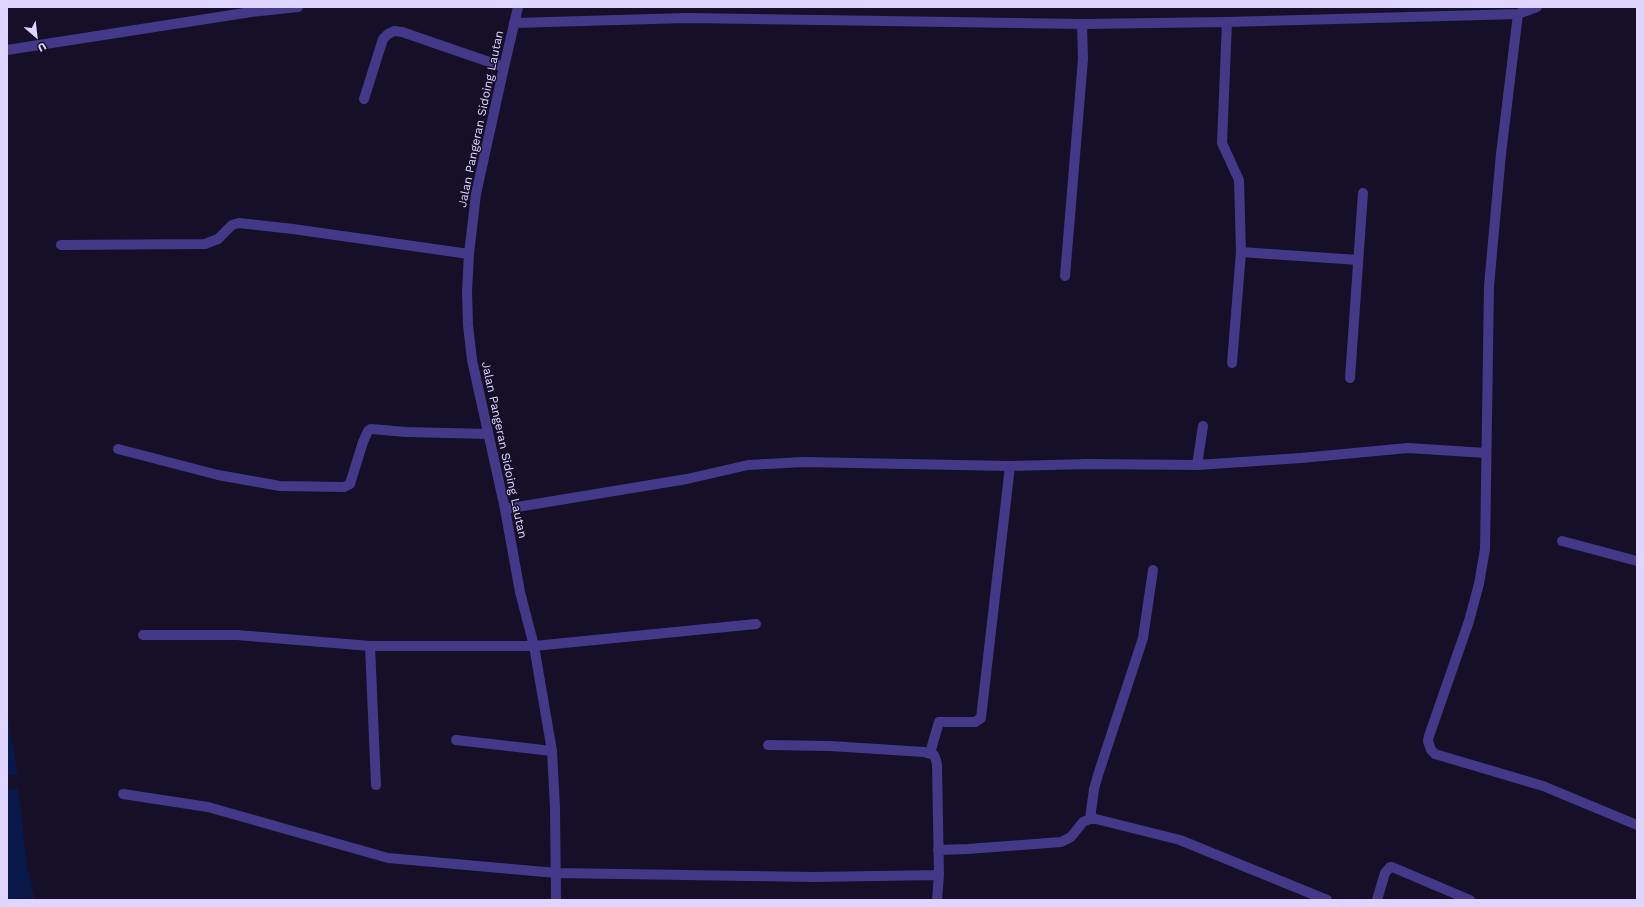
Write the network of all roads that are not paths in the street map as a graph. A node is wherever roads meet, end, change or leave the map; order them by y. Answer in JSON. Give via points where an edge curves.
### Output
{"nodes":[{"id":1,"x":298,"y":7,"type":"edge"},
{"id":2,"x":518,"y":7,"type":"edge"},
{"id":3,"x":1537,"y":7,"type":"edge"},
{"id":4,"x":1518,"y":14,"type":"junction"},
{"id":5,"x":1227,"y":22,"type":"junction"},
{"id":6,"x":514,"y":23,"type":"junction"},
{"id":7,"x":1082,"y":24,"type":"junction"},
{"id":8,"x":7,"y":50,"type":"edge"},
{"id":9,"x":504,"y":67,"type":"junction"},
{"id":10,"x":364,"y":99,"type":"dead end"},
{"id":11,"x":1363,"y":193,"type":"dead end"},
{"id":12,"x":62,"y":245,"type":"dead end"},
{"id":13,"x":1241,"y":252,"type":"junction"},
{"id":14,"x":469,"y":254,"type":"junction"},
{"id":15,"x":1358,"y":260,"type":"junction"},
{"id":16,"x":1065,"y":276,"type":"dead end"},
{"id":17,"x":1232,"y":363,"type":"dead end"},
{"id":18,"x":1350,"y":378,"type":"dead end"},
{"id":19,"x":1203,"y":426,"type":"dead end"},
{"id":20,"x":488,"y":434,"type":"junction"},
{"id":21,"x":118,"y":449,"type":"dead end"},
{"id":22,"x":1486,"y":453,"type":"junction"},
{"id":23,"x":1197,"y":465,"type":"junction"},
{"id":24,"x":1010,"y":466,"type":"junction"},
{"id":25,"x":505,"y":509,"type":"junction"},
{"id":26,"x":1562,"y":541,"type":"dead end"},
{"id":27,"x":1637,"y":561,"type":"edge"},
{"id":28,"x":1153,"y":570,"type":"dead end"},
{"id":29,"x":756,"y":624,"type":"dead end"},
{"id":30,"x":143,"y":635,"type":"dead end"},
{"id":31,"x":370,"y":646,"type":"junction"},
{"id":32,"x":534,"y":646,"type":"junction"},
{"id":33,"x":456,"y":740,"type":"dead end"},
{"id":34,"x":768,"y":745,"type":"dead end"},
{"id":35,"x":552,"y":751,"type":"junction"},
{"id":36,"x":930,"y":753,"type":"junction"},
{"id":37,"x":376,"y":785,"type":"dead end"},
{"id":38,"x":123,"y":794,"type":"dead end"},
{"id":39,"x":1090,"y":819,"type":"junction"},
{"id":40,"x":1637,"y":825,"type":"edge"},
{"id":41,"x":938,"y":850,"type":"junction"},
{"id":42,"x":556,"y":873,"type":"junction"},
{"id":43,"x":939,"y":875,"type":"junction"},
{"id":44,"x":556,"y":900,"type":"edge"},
{"id":45,"x":936,"y":900,"type":"edge"},
{"id":46,"x":1327,"y":900,"type":"edge"},
{"id":47,"x":1377,"y":900,"type":"edge"},
{"id":48,"x":1470,"y":900,"type":"edge"}],
"edges":[{"from":1,"to":8,"type":"street"},
{"from":2,"to":6,"type":"street","name":"Jalan Pangeran Sidoing Lautan"},
{"from":3,"to":4,"type":"street"},
{"from":4,"to":5,"type":"street"},
{"from":4,"to":22,"type":"street","via":[[1501,154],[1489,286]]},
{"from":5,"to":7,"type":"street"},
{"from":5,"to":13,"type":"street","via":[[1222,143],[1240,180]]},
{"from":6,"to":7,"type":"street","via":[[686,18]]},
{"from":6,"to":9,"type":"street","name":"Jalan Pangeran Sidoing Lautan"},
{"from":7,"to":16,"type":"street","via":[[1083,59]]},
{"from":9,"to":10,"type":"street","via":[[394,31],[383,39]]},
{"from":9,"to":14,"type":"street","name":"Jalan Pangeran Sidoing Lautan","via":[[476,194]]},
{"from":11,"to":15,"type":"street"},
{"from":12,"to":14,"type":"street","via":[[205,244],[218,239],[239,223]]},
{"from":13,"to":15,"type":"street"},
{"from":13,"to":17,"type":"street"},
{"from":14,"to":20,"type":"street","name":"Jalan Pangeran Sidoing Lautan","via":[[468,325],[472,360]]},
{"from":15,"to":18,"type":"street"},
{"from":19,"to":23,"type":"street"},
{"from":20,"to":21,"type":"street","via":[[371,429],[363,442],[350,484],[344,487],[273,485],[218,475]]},
{"from":20,"to":25,"type":"street","name":"Jalan Pangeran Sidoing Lautan"},
{"from":22,"to":23,"type":"street","via":[[1408,448]]},
{"from":22,"to":40,"type":"street","via":[[1485,548],[1479,584],[1469,621],[1429,736],[1429,745],[1435,754],[1543,786]]},
{"from":23,"to":24,"type":"street"},
{"from":24,"to":25,"type":"street","via":[[804,462],[748,465],[687,479]]},
{"from":24,"to":36,"type":"street","via":[[981,718],[975,722],[939,722]]},
{"from":25,"to":32,"type":"street","name":"Jalan Pangeran Sidoing Lautan","via":[[520,592]]},
{"from":26,"to":27,"type":"street"},
{"from":28,"to":39,"type":"street","via":[[1143,638],[1098,775]]},
{"from":29,"to":32,"type":"street"},
{"from":30,"to":31,"type":"street","via":[[237,635]]},
{"from":31,"to":32,"type":"street"},
{"from":31,"to":37,"type":"street"},
{"from":32,"to":35,"type":"street","name":"Jalan Pangeran Sidoing Lautan"},
{"from":33,"to":35,"type":"street"},
{"from":34,"to":36,"type":"street","via":[[830,746]]},
{"from":35,"to":42,"type":"street","name":"Jalan Pangeran Sidoing Lautan"},
{"from":36,"to":41,"type":"street","via":[[937,765]]},
{"from":38,"to":42,"type":"street","via":[[208,807],[388,858]]},
{"from":39,"to":41,"type":"street","via":[[1083,822],[1071,837],[1061,842]]},
{"from":39,"to":46,"type":"street","via":[[1096,818],[1180,840]]},
{"from":41,"to":43,"type":"street"},
{"from":42,"to":43,"type":"street","via":[[814,877]]},
{"from":42,"to":44,"type":"street","name":"Jalan Pangeran Sidoing Lautan"},
{"from":43,"to":45,"type":"street"},
{"from":47,"to":48,"type":"street","via":[[1385,873],[1390,867]]}]}
